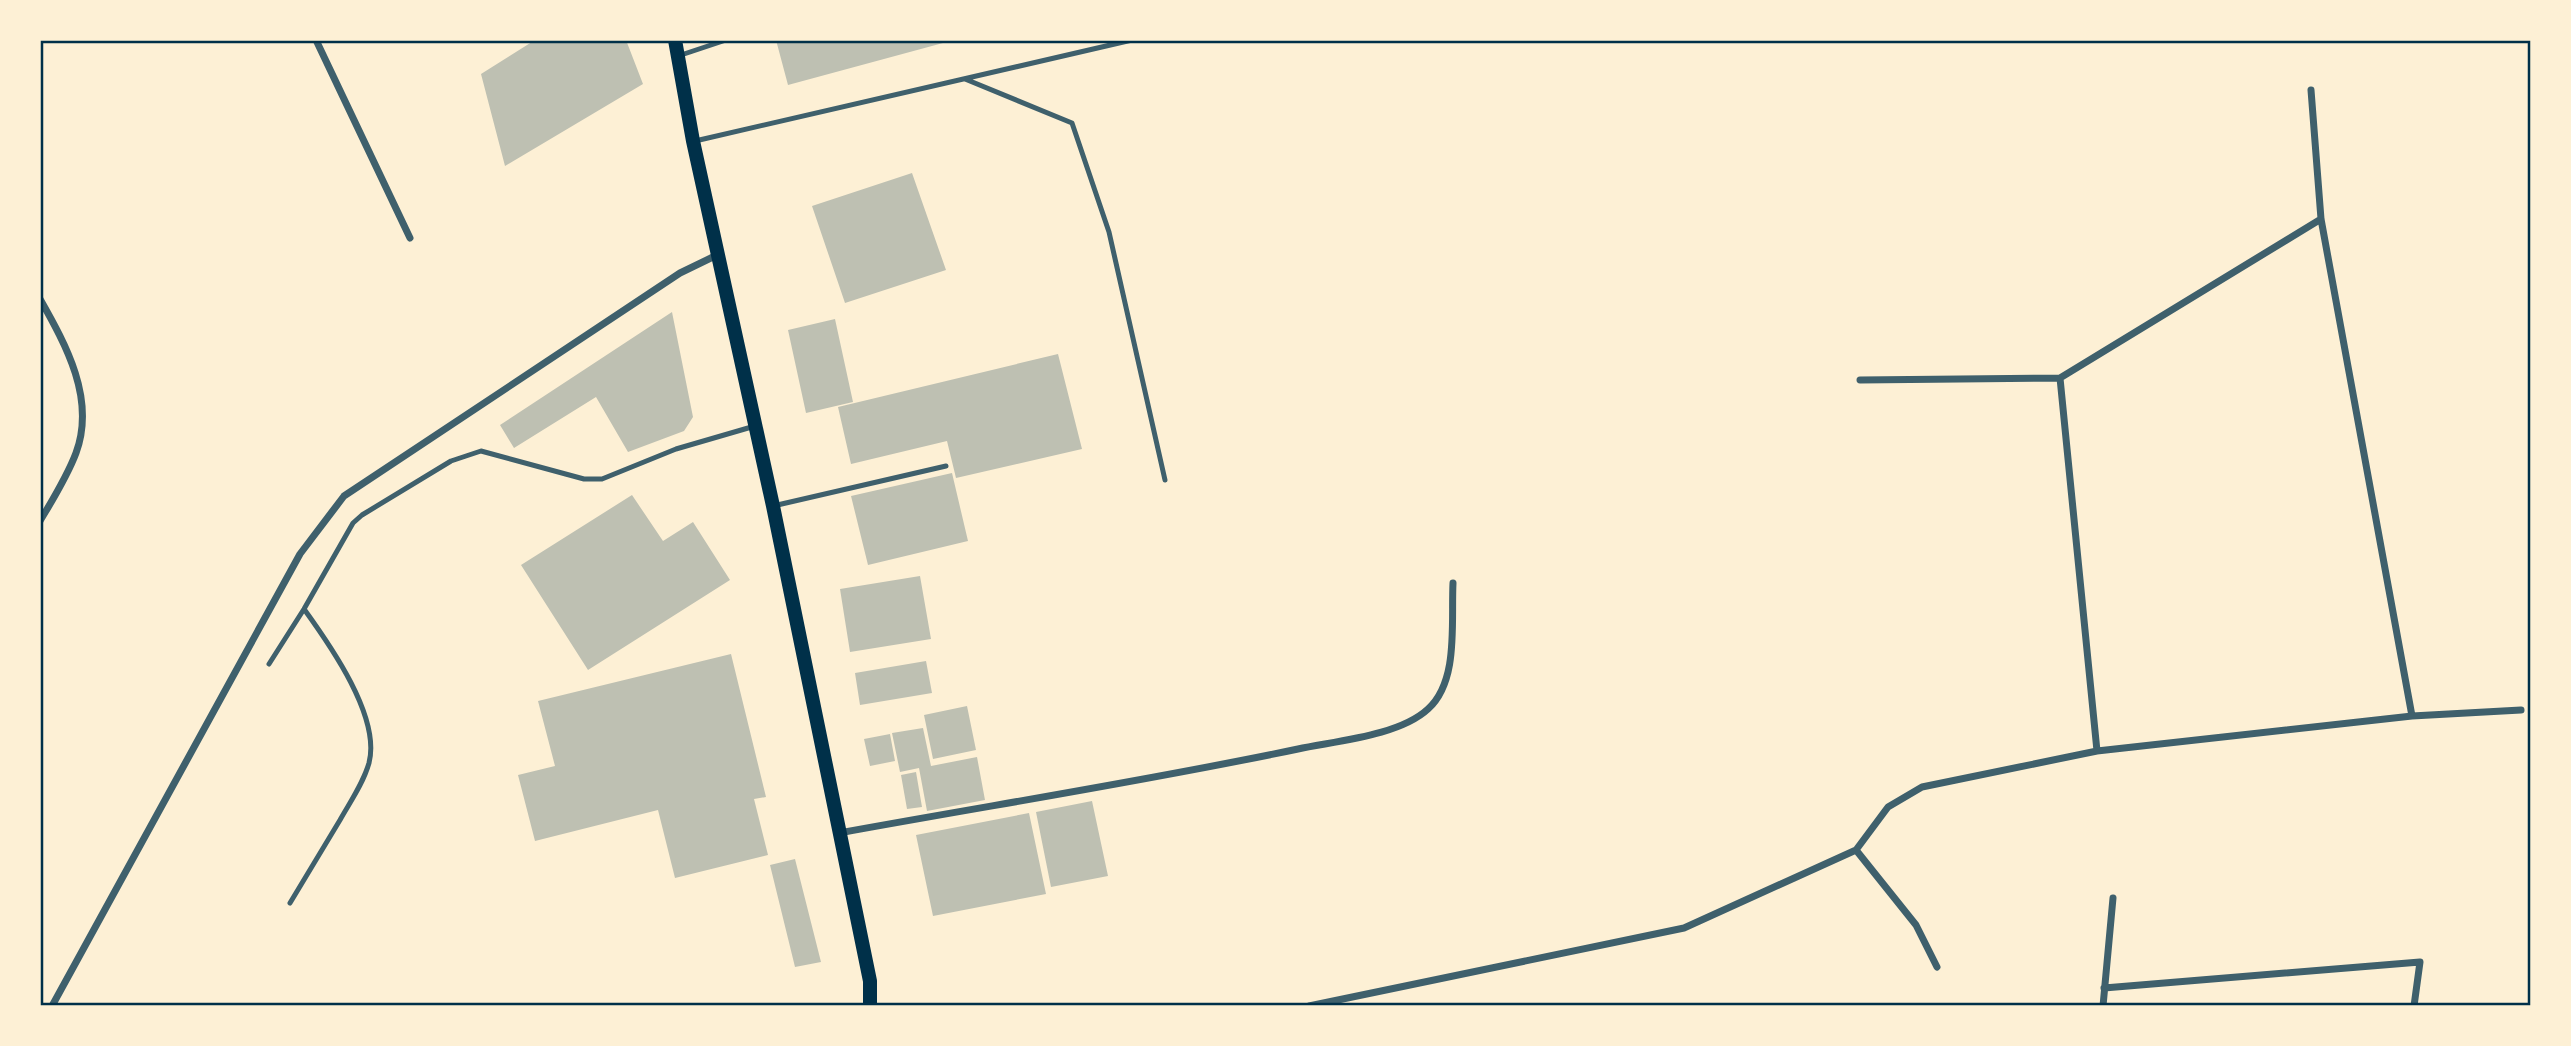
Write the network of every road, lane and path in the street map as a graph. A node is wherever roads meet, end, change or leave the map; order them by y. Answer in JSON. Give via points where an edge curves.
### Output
{"nodes":[{"id":1,"x":316,"y":40,"type":"edge"},
{"id":2,"x":675,"y":40,"type":"edge"},
{"id":3,"x":726,"y":40,"type":"edge"},
{"id":4,"x":1132,"y":40,"type":"edge"},
{"id":5,"x":678,"y":56,"type":"junction"},
{"id":6,"x":965,"y":79,"type":"junction"},
{"id":7,"x":2311,"y":90,"type":"dead end"},
{"id":8,"x":693,"y":141,"type":"junction"},
{"id":9,"x":2321,"y":219,"type":"junction"},
{"id":10,"x":410,"y":238,"type":"dead end"},
{"id":11,"x":717,"y":255,"type":"junction"},
{"id":12,"x":40,"y":299,"type":"edge"},
{"id":13,"x":2060,"y":378,"type":"junction"},
{"id":14,"x":1860,"y":380,"type":"dead end"},
{"id":15,"x":755,"y":426,"type":"junction"},
{"id":16,"x":946,"y":466,"type":"dead end"},
{"id":17,"x":1165,"y":480,"type":"dead end"},
{"id":18,"x":773,"y":506,"type":"junction"},
{"id":19,"x":40,"y":521,"type":"edge"},
{"id":20,"x":1453,"y":583,"type":"dead end"},
{"id":21,"x":304,"y":609,"type":"junction"},
{"id":22,"x":269,"y":664,"type":"dead end"},
{"id":23,"x":2521,"y":710,"type":"dead end"},
{"id":24,"x":2413,"y":716,"type":"junction"},
{"id":25,"x":2097,"y":751,"type":"junction"},
{"id":26,"x":838,"y":833,"type":"junction"},
{"id":27,"x":1856,"y":850,"type":"junction"},
{"id":28,"x":2113,"y":898,"type":"dead end"},
{"id":29,"x":290,"y":903,"type":"dead end"},
{"id":30,"x":1937,"y":967,"type":"dead end"},
{"id":31,"x":2104,"y":988,"type":"junction"},
{"id":32,"x":55,"y":1004,"type":"edge"},
{"id":33,"x":870,"y":1006,"type":"edge"},
{"id":34,"x":1309,"y":1006,"type":"edge"},
{"id":35,"x":2103,"y":1006,"type":"edge"},
{"id":36,"x":2414,"y":1006,"type":"edge"}],
"edges":[{"from":1,"to":10,"type":"street"},
{"from":2,"to":5,"type":"main road"},
{"from":3,"to":5,"type":"lane"},
{"from":4,"to":6,"type":"lane"},
{"from":5,"to":8,"type":"main road"},
{"from":6,"to":8,"type":"lane"},
{"from":6,"to":17,"type":"lane","via":[[1072,122],[1109,232]]},
{"from":7,"to":9,"type":"street"},
{"from":8,"to":11,"type":"main road"},
{"from":9,"to":13,"type":"street"},
{"from":9,"to":24,"type":"street"},
{"from":11,"to":15,"type":"main road"},
{"from":11,"to":32,"type":"street","via":[[680,273],[344,496],[300,554]]},
{"from":12,"to":19,"type":"street","via":[[67,348],[79,385],[81,427],[76,451]]},
{"from":13,"to":14,"type":"street"},
{"from":13,"to":25,"type":"street"},
{"from":15,"to":18,"type":"main road"},
{"from":15,"to":21,"type":"lane","via":[[676,449],[602,479],[584,479],[481,451],[451,461],[353,523]]},
{"from":16,"to":18,"type":"lane"},
{"from":18,"to":26,"type":"main road"},
{"from":20,"to":26,"type":"street","via":[[1449,672],[1441,694],[1408,723],[1244,760]]},
{"from":21,"to":22,"type":"lane"},
{"from":21,"to":29,"type":"lane","via":[[356,693],[369,733],[370,761]]},
{"from":23,"to":24,"type":"street"},
{"from":24,"to":25,"type":"street"},
{"from":25,"to":27,"type":"street","via":[[1922,787],[1888,807]]},
{"from":26,"to":33,"type":"main road","via":[[870,981]]},
{"from":27,"to":30,"type":"street","via":[[1916,925]]},
{"from":27,"to":34,"type":"street","via":[[1684,928]]},
{"from":28,"to":31,"type":"street"},
{"from":31,"to":35,"type":"street"},
{"from":31,"to":36,"type":"street","via":[[2420,962]]}]}
